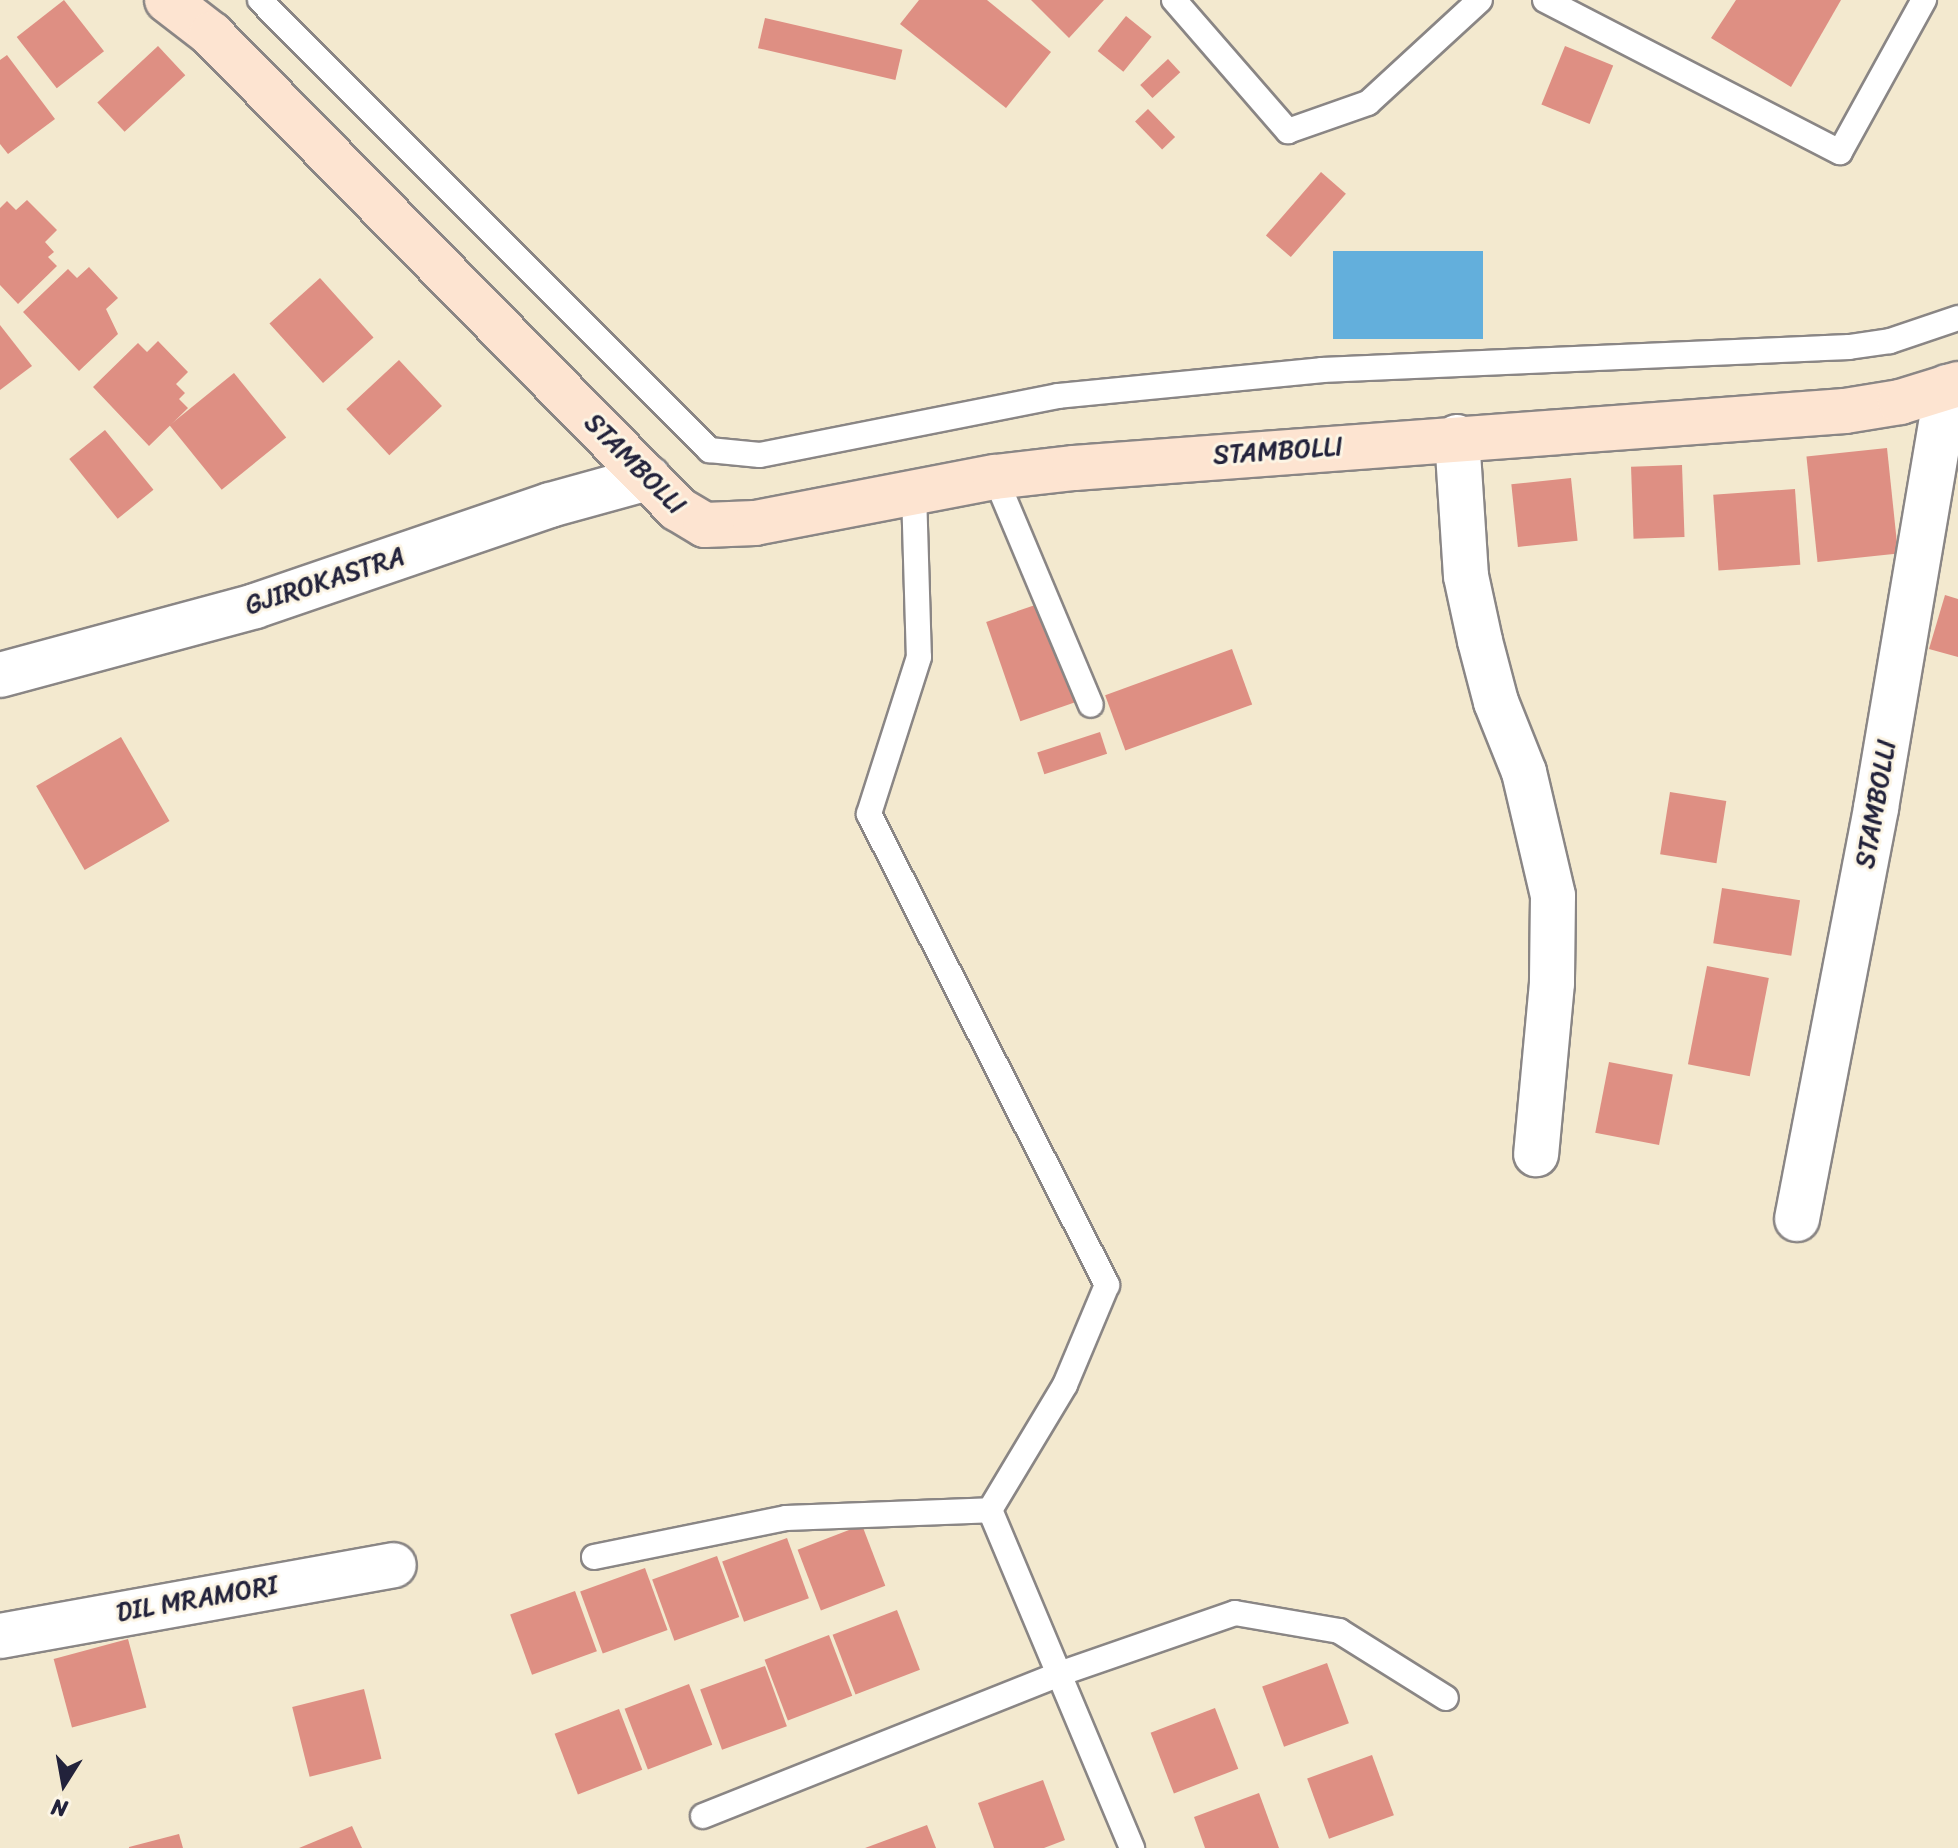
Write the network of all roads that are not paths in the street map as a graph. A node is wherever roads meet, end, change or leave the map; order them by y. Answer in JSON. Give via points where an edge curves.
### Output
{"nodes":[{"id":1,"x":167,"y":0,"type":"edge"},
{"id":2,"x":260,"y":0,"type":"edge"},
{"id":3,"x":1174,"y":0,"type":"edge"},
{"id":4,"x":1480,"y":0,"type":"edge"},
{"id":5,"x":1545,"y":0,"type":"edge"},
{"id":6,"x":1924,"y":0,"type":"edge"},
{"id":7,"x":1958,"y":318,"type":"edge"},
{"id":8,"x":1953,"y":386,"type":"edge"},
{"id":9,"x":1457,"y":437,"type":"junction"},
{"id":10,"x":995,"y":477,"type":"junction"},
{"id":11,"x":648,"y":478,"type":"junction"},
{"id":12,"x":914,"y":492,"type":"junction"},
{"id":13,"x":0,"y":675,"type":"edge"},
{"id":14,"x":1091,"y":705,"type":"dead end"},
{"id":15,"x":1536,"y":1154,"type":"dead end"},
{"id":16,"x":1797,"y":1219,"type":"dead end"},
{"id":17,"x":990,"y":1510,"type":"junction"},
{"id":18,"x":594,"y":1557,"type":"dead end"},
{"id":19,"x":394,"y":1565,"type":"dead end"},
{"id":20,"x":0,"y":1636,"type":"edge"},
{"id":21,"x":1059,"y":1674,"type":"junction"},
{"id":22,"x":1446,"y":1698,"type":"dead end"},
{"id":23,"x":703,"y":1816,"type":"dead end"},
{"id":24,"x":1132,"y":1848,"type":"edge"}],
"edges":[{"from":1,"to":11,"type":"street","name":"STAMBOLLI","via":[[211,34]]},
{"from":2,"to":7,"type":"lane","via":[[709,450],[760,455],[1058,396],[1322,370],[1849,347],[1890,341]]},
{"from":3,"to":4,"type":"lane","via":[[1288,131],[1368,103]]},
{"from":5,"to":6,"type":"lane","via":[[1840,152]]},
{"from":8,"to":9,"type":"street","name":"STAMBOLLI","via":[[1845,411]]},
{"from":8,"to":16,"type":"street","name":"STAMBOLLI"},
{"from":9,"to":10,"type":"street","name":"STAMBOLLI"},
{"from":9,"to":15,"type":"street","via":[[1466,576],[1496,702],[1524,772],[1553,896],[1552,983]]},
{"from":10,"to":12,"type":"street","name":"STAMBOLLI"},
{"from":10,"to":14,"type":"lane"},
{"from":11,"to":12,"type":"street","name":"STAMBOLLI","via":[[692,521],[705,525],[755,523]]},
{"from":11,"to":13,"type":"street","name":"GJIROKASTRA","via":[[550,505],[255,606]]},
{"from":12,"to":17,"type":"lane","via":[[919,657],[869,814],[1107,1285],[1065,1385]]},
{"from":17,"to":18,"type":"lane","via":[[786,1518]]},
{"from":17,"to":21,"type":"lane"},
{"from":19,"to":20,"type":"street","name":"DIL MRAMORI"},
{"from":21,"to":22,"type":"lane","via":[[1235,1613],[1339,1631]]},
{"from":21,"to":23,"type":"lane"},
{"from":21,"to":24,"type":"lane"}]}
